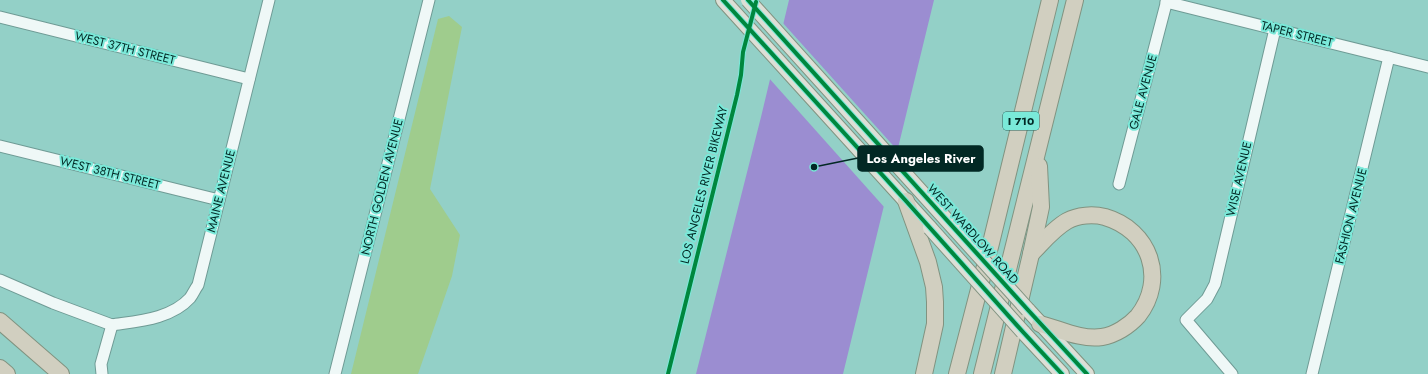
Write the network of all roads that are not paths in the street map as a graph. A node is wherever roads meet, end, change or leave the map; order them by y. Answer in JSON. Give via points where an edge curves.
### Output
{"nodes":[{"id":1,"x":269,"y":0,"type":"edge"},
{"id":2,"x":429,"y":0,"type":"edge"},
{"id":3,"x":724,"y":0,"type":"edge"},
{"id":4,"x":748,"y":0,"type":"edge"},
{"id":5,"x":1050,"y":0,"type":"edge"},
{"id":6,"x":1075,"y":0,"type":"edge"},
{"id":7,"x":1167,"y":1,"type":"edge"},
{"id":8,"x":0,"y":17,"type":"edge"},
{"id":9,"x":1275,"y":29,"type":"junction"},
{"id":10,"x":1389,"y":57,"type":"junction"},
{"id":11,"x":1428,"y":67,"type":"edge"},
{"id":12,"x":249,"y":78,"type":"junction"},
{"id":13,"x":0,"y":146,"type":"edge"},
{"id":14,"x":1038,"y":149,"type":"junction"},
{"id":15,"x":1119,"y":184,"type":"dead end"},
{"id":16,"x":219,"y":200,"type":"junction"},
{"id":17,"x":906,"y":201,"type":"junction"},
{"id":18,"x":1031,"y":254,"type":"junction"},
{"id":19,"x":0,"y":280,"type":"edge"},
{"id":20,"x":0,"y":321,"type":"edge"},
{"id":21,"x":1040,"y":324,"type":"junction"},
{"id":22,"x":112,"y":325,"type":"junction"},
{"id":23,"x":26,"y":343,"type":"junction"},
{"id":24,"x":0,"y":368,"type":"edge"},
{"id":25,"x":7,"y":374,"type":"edge"},
{"id":26,"x":61,"y":374,"type":"edge"},
{"id":27,"x":67,"y":374,"type":"edge"},
{"id":28,"x":102,"y":374,"type":"edge"},
{"id":29,"x":335,"y":374,"type":"edge"},
{"id":30,"x":924,"y":374,"type":"edge"},
{"id":31,"x":957,"y":374,"type":"edge"},
{"id":32,"x":982,"y":374,"type":"edge"},
{"id":33,"x":1003,"y":374,"type":"edge"},
{"id":34,"x":1062,"y":374,"type":"edge"},
{"id":35,"x":1087,"y":374,"type":"edge"},
{"id":36,"x":1232,"y":374,"type":"edge"},
{"id":37,"x":1312,"y":374,"type":"edge"}],
"edges":[{"from":1,"to":12,"type":"street","name":"MAINE AVENUE"},
{"from":2,"to":29,"type":"street","name":"NORTH GOLDEN AVENUE"},
{"from":3,"to":17,"type":"main road"},
{"from":4,"to":21,"type":"main road","name":"WEST WARDLOW ROAD","bridge":true},
{"from":5,"to":31,"type":"highway","number":"I 710"},
{"from":6,"to":14,"type":"highway","number":"I 710"},
{"from":7,"to":9,"type":"street","name":"TAPER STREET"},
{"from":7,"to":15,"type":"street","name":"GALE AVENUE"},
{"from":8,"to":12,"type":"street","name":"WEST 37TH STREET"},
{"from":9,"to":10,"type":"street","name":"TAPER STREET"},
{"from":9,"to":36,"type":"street","name":"WISE AVENUE","via":[[1215,284],[1207,299],[1186,320]]},
{"from":10,"to":11,"type":"street","name":"TAPER STREET"},
{"from":10,"to":37,"type":"street","name":"FASHION AVENUE"},
{"from":12,"to":16,"type":"street","name":"MAINE AVENUE"},
{"from":13,"to":16,"type":"street","name":"WEST 38TH STREET"},
{"from":14,"to":18,"type":"highway","via":[[1041,207]]},
{"from":14,"to":32,"type":"highway","number":"I 710"},
{"from":16,"to":22,"type":"street","name":"MAINE AVENUE","via":[[198,285],[191,297],[180,308],[164,314]]},
{"from":17,"to":30,"type":"highway","via":[[928,262],[934,287],[935,324]]},
{"from":17,"to":34,"type":"main road","bridge":true},
{"from":18,"to":21,"type":"highway","via":[[1059,226],[1068,221],[1088,215],[1100,216],[1116,220],[1128,227],[1144,246],[1151,266],[1152,278],[1147,301],[1134,321],[1123,328],[1102,337],[1090,337],[1070,334]]},
{"from":18,"to":33,"type":"highway"},
{"from":19,"to":22,"type":"street"},
{"from":20,"to":23,"type":"highway"},
{"from":21,"to":35,"type":"main road","name":"WEST WARDLOW ROAD"},
{"from":22,"to":28,"type":"street","via":[[101,364]]},
{"from":23,"to":26,"type":"highway"},
{"from":23,"to":27,"type":"highway"},
{"from":24,"to":25,"type":"highway"}]}
